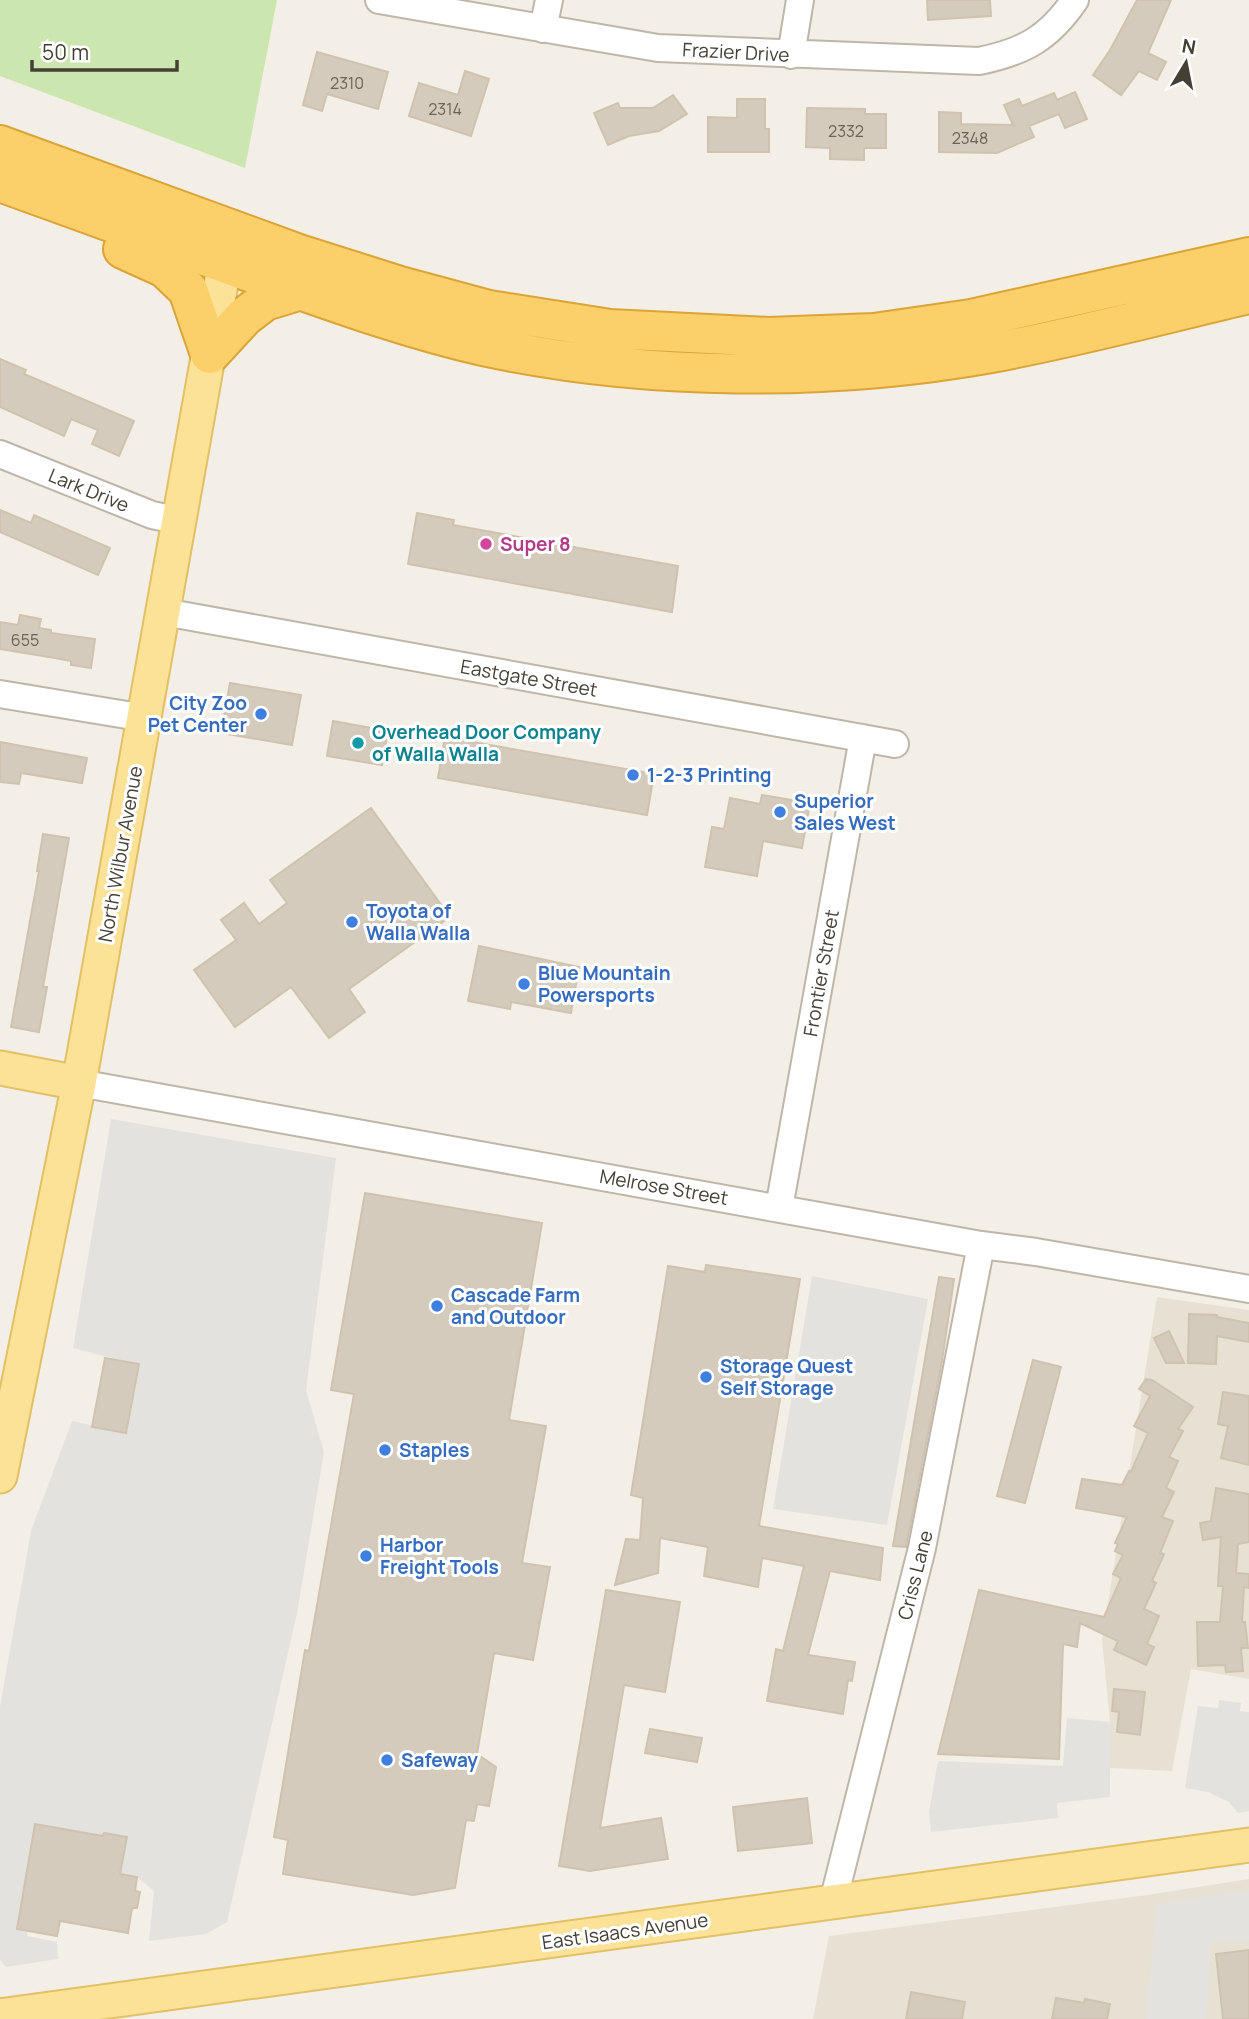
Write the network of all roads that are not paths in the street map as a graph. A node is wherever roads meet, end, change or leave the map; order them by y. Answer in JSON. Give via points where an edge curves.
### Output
{"nodes":[{"id":1,"x":379,"y":0,"type":"edge"},
{"id":2,"x":549,"y":0,"type":"edge"},
{"id":3,"x":800,"y":0,"type":"edge"},
{"id":4,"x":1075,"y":0,"type":"edge"},
{"id":5,"x":543,"y":29,"type":"junction"},
{"id":6,"x":791,"y":55,"type":"junction"},
{"id":7,"x":0,"y":145,"type":"edge"},
{"id":8,"x":0,"y":182,"type":"edge"},
{"id":9,"x":0,"y":195,"type":"edge"},
{"id":10,"x":228,"y":246,"type":"junction"},
{"id":11,"x":1249,"y":257,"type":"edge"},
{"id":12,"x":301,"y":290,"type":"junction"},
{"id":13,"x":1249,"y":293,"type":"edge"},
{"id":14,"x":210,"y":354,"type":"junction"},
{"id":15,"x":0,"y":454,"type":"edge"},
{"id":16,"x":180,"y":521,"type":"junction"},
{"id":17,"x":164,"y":612,"type":"junction"},
{"id":18,"x":0,"y":694,"type":"edge"},
{"id":19,"x":145,"y":718,"type":"junction"},
{"id":20,"x":863,"y":738,"type":"junction"},
{"id":21,"x":895,"y":744,"type":"dead end"},
{"id":22,"x":0,"y":1068,"type":"edge"},
{"id":23,"x":79,"y":1083,"type":"junction"},
{"id":24,"x":779,"y":1208,"type":"junction"},
{"id":25,"x":981,"y":1245,"type":"junction"},
{"id":26,"x":1249,"y":1289,"type":"edge"},
{"id":27,"x":0,"y":1476,"type":"edge"},
{"id":28,"x":1249,"y":1845,"type":"edge"},
{"id":29,"x":833,"y":1902,"type":"junction"},
{"id":30,"x":0,"y":2016,"type":"edge"}],
"edges":[{"from":1,"to":5,"type":"street","name":"Frazier Drive"},
{"from":2,"to":5,"type":"street"},
{"from":3,"to":6,"type":"street"},
{"from":4,"to":6,"type":"street","name":"Frazier Drive","via":[[1040,40],[979,61]]},
{"from":5,"to":6,"type":"street","name":"Frazier Drive","via":[[658,48]]},
{"from":7,"to":10,"type":"highway"},
{"from":8,"to":10,"type":"highway"},
{"from":9,"to":14,"type":"highway","via":[[165,268],[188,290]]},
{"from":10,"to":11,"type":"highway","via":[[489,310],[610,329],[769,337],[874,333],[971,319]]},
{"from":10,"to":12,"type":"highway"},
{"from":10,"to":14,"type":"main road","name":"North Wilbur Avenue"},
{"from":12,"to":13,"type":"highway","via":[[483,346],[607,367],[772,374],[888,368],[990,353]]},
{"from":12,"to":14,"type":"highway","via":[[265,301]]},
{"from":14,"to":16,"type":"main road","name":"North Wilbur Avenue"},
{"from":15,"to":16,"type":"street","name":"Lark Drive","via":[[152,515]]},
{"from":16,"to":17,"type":"main road","name":"North Wilbur Avenue"},
{"from":17,"to":19,"type":"main road","name":"North Wilbur Avenue"},
{"from":17,"to":20,"type":"street","name":"Eastgate Street"},
{"from":18,"to":19,"type":"street"},
{"from":19,"to":23,"type":"main road","name":"North Wilbur Avenue"},
{"from":20,"to":21,"type":"street","name":"Eastgate Street"},
{"from":20,"to":24,"type":"street","name":"Frontier Street"},
{"from":22,"to":23,"type":"main road"},
{"from":23,"to":24,"type":"street","name":"Melrose Street"},
{"from":23,"to":27,"type":"main road","name":"North Wilbur Avenue"},
{"from":24,"to":25,"type":"street","name":"Melrose Street"},
{"from":25,"to":26,"type":"street","name":"Melrose Street"},
{"from":25,"to":29,"type":"street","name":"Criss Lane","via":[[922,1548]]},
{"from":28,"to":29,"type":"main road","name":"East Isaacs Avenue"},
{"from":29,"to":30,"type":"main road","name":"East Isaacs Avenue"}]}
